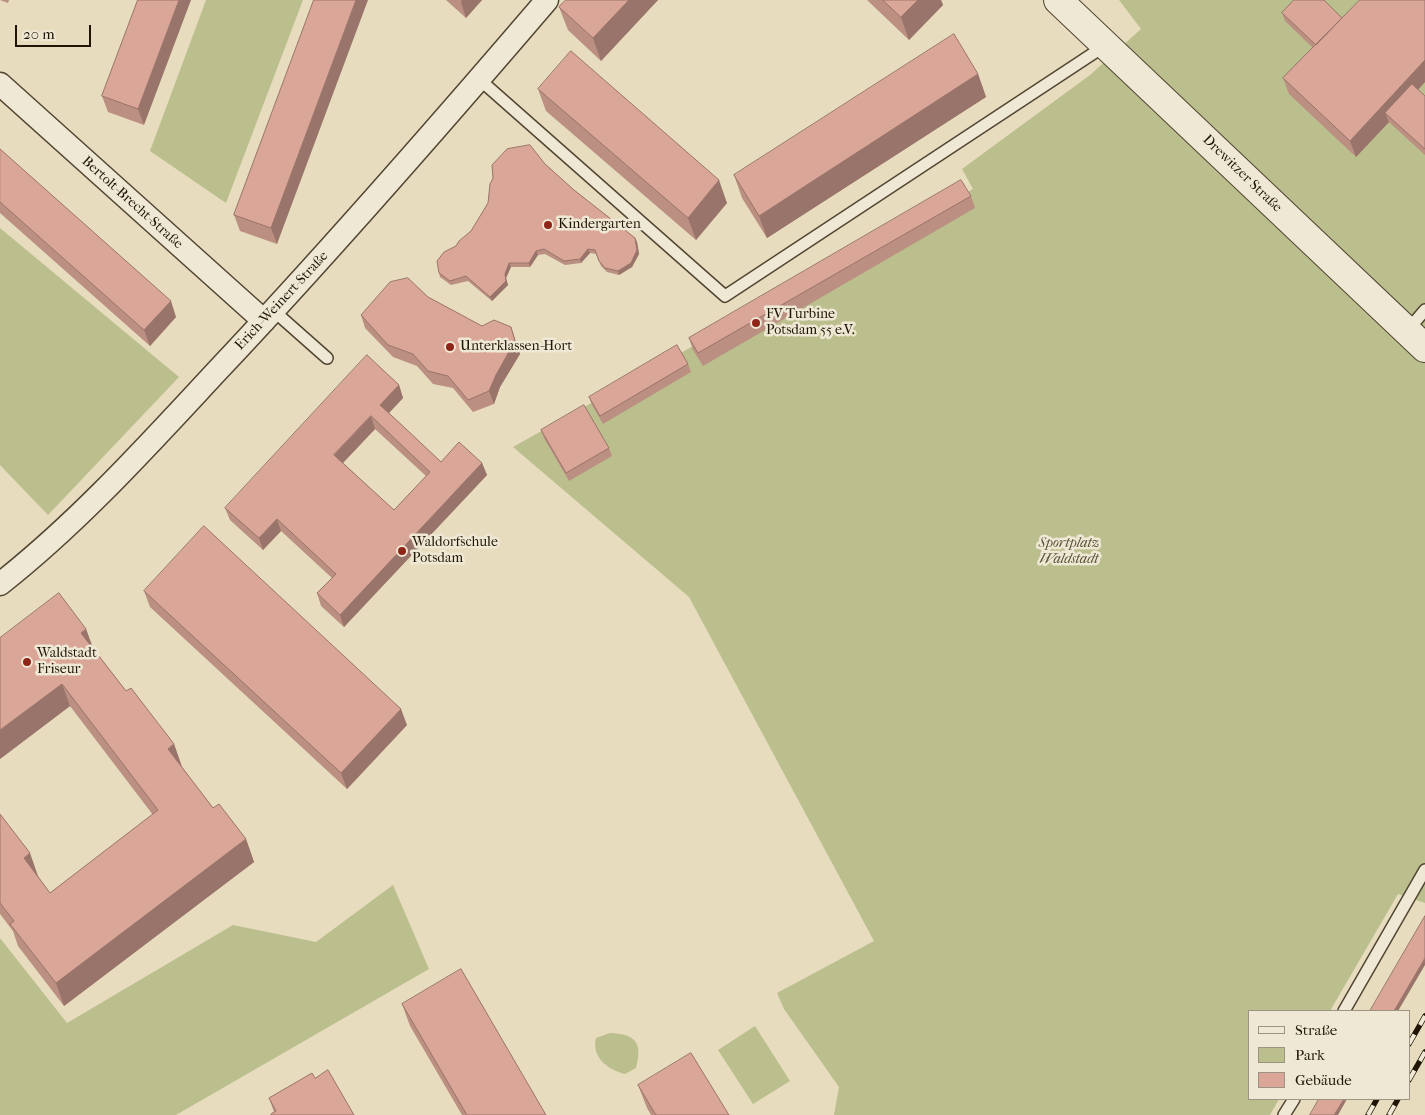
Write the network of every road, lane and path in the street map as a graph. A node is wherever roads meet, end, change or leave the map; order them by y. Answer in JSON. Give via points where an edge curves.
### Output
{"nodes":[{"id":1,"x":547,"y":0,"type":"edge"},
{"id":2,"x":1058,"y":0,"type":"edge"},
{"id":3,"x":1106,"y":45,"type":"junction"},
{"id":4,"x":479,"y":79,"type":"junction"},
{"id":5,"x":0,"y":84,"type":"edge"},
{"id":6,"x":1425,"y":310,"type":"edge"},
{"id":7,"x":269,"y":316,"type":"junction"},
{"id":8,"x":1416,"y":340,"type":"edge"},
{"id":9,"x":327,"y":358,"type":"dead end"},
{"id":10,"x":0,"y":584,"type":"edge"},
{"id":11,"x":1425,"y":870,"type":"edge"},
{"id":12,"x":1345,"y":1010,"type":"edge"},
{"id":13,"x":1293,"y":1100,"type":"edge"},
{"id":14,"x":1284,"y":1115,"type":"edge"}],
"edges":[{"from":1,"to":4,"type":"street","name":"Erich-Weinert-Straße"},
{"from":2,"to":3,"type":"street","name":"Drewitzer Straße"},
{"from":3,"to":4,"type":"lane","via":[[725,296]]},
{"from":3,"to":8,"type":"street","name":"Drewitzer Straße"},
{"from":4,"to":7,"type":"street","name":"Erich-Weinert-Straße"},
{"from":5,"to":7,"type":"street","name":"Bertolt-Brecht-Straße"},
{"from":6,"to":8,"type":"lane"},
{"from":7,"to":9,"type":"lane"},
{"from":7,"to":10,"type":"street","name":"Erich-Weinert-Straße","via":[[137,457],[39,553]]},
{"from":11,"to":12,"type":"lane"},
{"from":13,"to":14,"type":"lane"}]}
